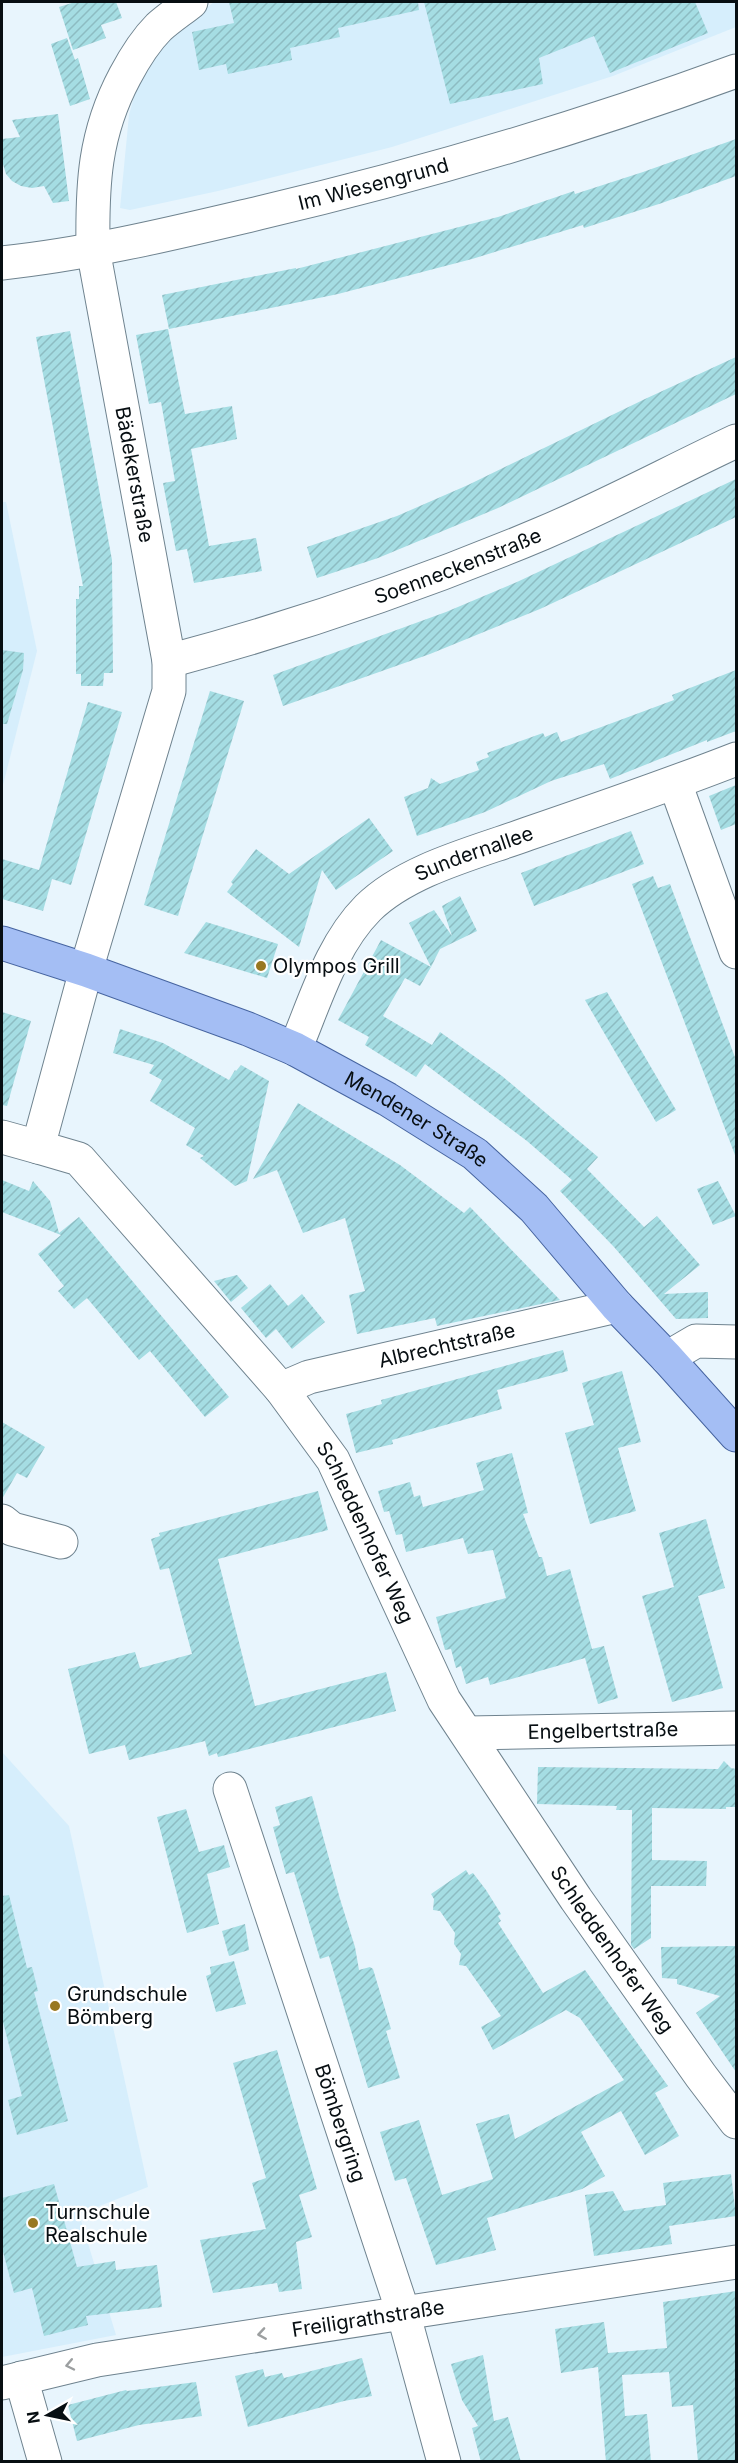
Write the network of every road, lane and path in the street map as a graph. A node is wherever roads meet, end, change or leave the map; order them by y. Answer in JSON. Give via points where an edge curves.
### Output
{"nodes":[{"id":1,"x":191,"y":2,"type":"edge"},
{"id":2,"x":736,"y":71,"type":"edge"},
{"id":3,"x":93,"y":249,"type":"junction"},
{"id":4,"x":2,"y":263,"type":"edge"},
{"id":5,"x":736,"y":441,"type":"edge"},
{"id":6,"x":169,"y":661,"type":"junction"},
{"id":7,"x":736,"y":759,"type":"edge"},
{"id":8,"x":675,"y":783,"type":"junction"},
{"id":9,"x":2,"y":942,"type":"edge"},
{"id":10,"x":736,"y":952,"type":"edge"},
{"id":11,"x":86,"y":970,"type":"junction"},
{"id":12,"x":295,"y":1049,"type":"junction"},
{"id":13,"x":2,"y":1137,"type":"edge"},
{"id":14,"x":38,"y":1147,"type":"junction"},
{"id":15,"x":617,"y":1306,"type":"junction"},
{"id":16,"x":736,"y":1342,"type":"edge"},
{"id":17,"x":667,"y":1358,"type":"junction"},
{"id":18,"x":281,"y":1389,"type":"junction"},
{"id":19,"x":736,"y":1435,"type":"edge"},
{"id":20,"x":2,"y":1521,"type":"edge"},
{"id":21,"x":61,"y":1542,"type":"dead end"},
{"id":22,"x":736,"y":1728,"type":"edge"},
{"id":23,"x":468,"y":1733,"type":"junction"},
{"id":24,"x":230,"y":1789,"type":"dead end"},
{"id":25,"x":736,"y":2122,"type":"edge"},
{"id":26,"x":736,"y":2262,"type":"edge"},
{"id":27,"x":403,"y":2312,"type":"junction"},
{"id":28,"x":11,"y":2381,"type":"edge"},
{"id":29,"x":45,"y":2462,"type":"edge"},
{"id":30,"x":444,"y":2462,"type":"edge"}],
"edges":[{"from":1,"to":3,"type":"street","name":"Bädekerstraße","via":[[158,29],[135,57],[113,97],[96,154]]},
{"from":2,"to":3,"type":"street","name":"Im Wiesengrund","via":[[430,170]]},
{"from":3,"to":4,"type":"street","name":"Im Wiesengrund"},
{"from":3,"to":6,"type":"street","name":"Bädekerstraße"},
{"from":5,"to":6,"type":"street","name":"Soenneckenstraße","via":[[532,537],[377,597]]},
{"from":6,"to":11,"type":"street","name":"Bädekerstraße","via":[[170,690]]},
{"from":7,"to":8,"type":"street","name":"Sundernallee"},
{"from":8,"to":10,"type":"street"},
{"from":8,"to":12,"type":"street","name":"Sundernallee","via":[[448,862],[395,886],[368,908],[350,930],[326,973]]},
{"from":9,"to":11,"type":"main road","name":"Mendener Straße"},
{"from":11,"to":12,"type":"main road","name":"Mendener Straße"},
{"from":11,"to":14,"type":"street"},
{"from":12,"to":15,"type":"main road","name":"Mendener Straße","via":[[387,1099],[475,1154],[534,1208]]},
{"from":13,"to":14,"type":"street","name":"Schleddenhofer Weg"},
{"from":14,"to":18,"type":"street","name":"Schleddenhofer Weg","via":[[79,1159]]},
{"from":15,"to":17,"type":"main road","name":"Mendener Straße"},
{"from":15,"to":18,"type":"street","name":"Albrechtstraße","via":[[309,1377]]},
{"from":16,"to":17,"type":"street","via":[[696,1341]]},
{"from":17,"to":19,"type":"main road","name":"Mendener Straße"},
{"from":18,"to":23,"type":"street","name":"Schleddenhofer Weg","via":[[333,1460],[444,1700]]},
{"from":20,"to":21,"type":"street","via":[[12,1529]]},
{"from":22,"to":23,"type":"street","name":"Engelbertstraße"},
{"from":23,"to":25,"type":"street","name":"Schleddenhofer Weg","via":[[576,1899]]},
{"from":24,"to":27,"type":"street","name":"Bömbergring"},
{"from":26,"to":27,"type":"street","name":"Freiligrathstraße"},
{"from":27,"to":28,"type":"street","name":"Freiligrathstraße","one_way":true,"via":[[97,2360]]},
{"from":27,"to":30,"type":"street","name":"Bömbergring"},
{"from":28,"to":29,"type":"street"}]}
